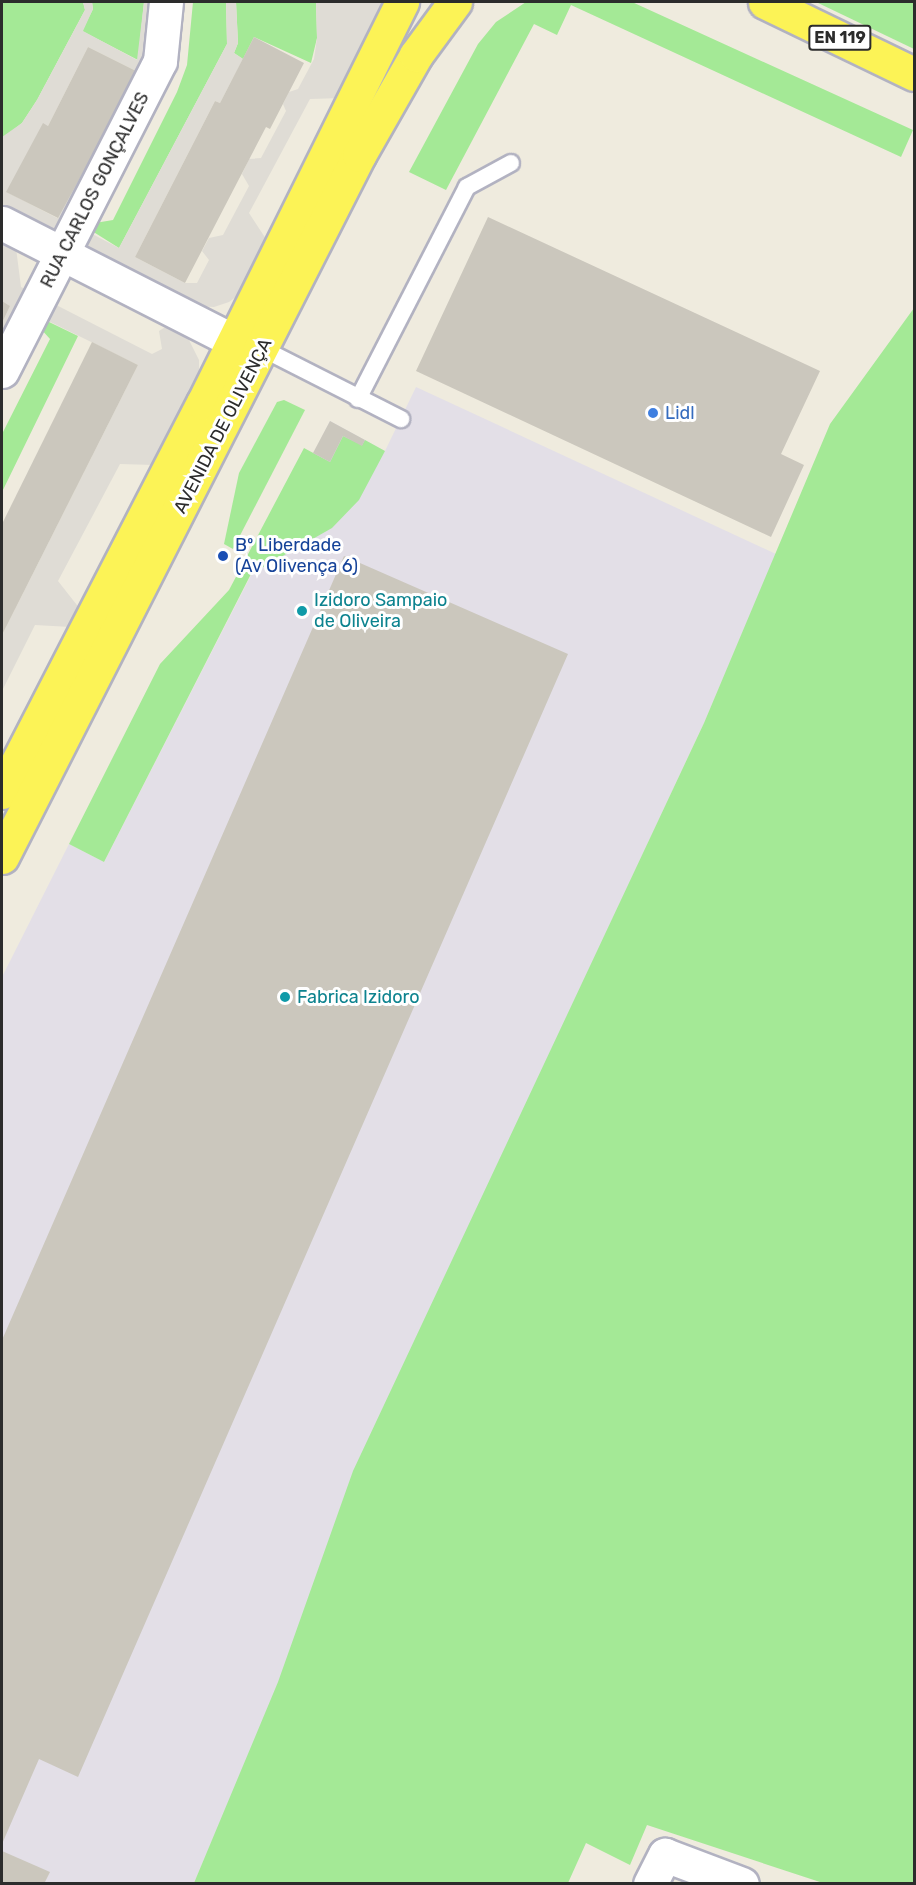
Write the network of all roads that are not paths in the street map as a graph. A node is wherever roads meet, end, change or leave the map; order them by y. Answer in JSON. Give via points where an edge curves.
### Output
{"nodes":[{"id":1,"x":166,"y":2,"type":"edge"},
{"id":2,"x":402,"y":2,"type":"edge"},
{"id":3,"x":455,"y":2,"type":"edge"},
{"id":4,"x":765,"y":2,"type":"edge"},
{"id":5,"x":915,"y":74,"type":"edge"},
{"id":6,"x":511,"y":163,"type":"dead end"},
{"id":7,"x":2,"y":223,"type":"edge"},
{"id":8,"x":63,"y":254,"type":"junction"},
{"id":9,"x":248,"y":345,"type":"junction"},
{"id":10,"x":2,"y":371,"type":"edge"},
{"id":11,"x":358,"y":399,"type":"junction"},
{"id":12,"x":401,"y":419,"type":"dead end"},
{"id":13,"x":2,"y":792,"type":"edge"},
{"id":14,"x":2,"y":857,"type":"edge"},
{"id":15,"x":650,"y":1884,"type":"edge"},
{"id":16,"x":742,"y":1884,"type":"edge"}],
"edges":[{"from":1,"to":8,"type":"street","name":"RUA CARLOS GONÇALVES","via":[[160,61]]},
{"from":2,"to":9,"type":"main road","name":"AVENIDA DE OLIVENÇA"},
{"from":3,"to":9,"type":"main road","name":"AVENIDA DE OLIVENÇA","via":[[393,92]]},
{"from":4,"to":5,"type":"main road","number":"EN 119"},
{"from":6,"to":11,"type":"lane","via":[[467,187]]},
{"from":7,"to":8,"type":"street"},
{"from":8,"to":9,"type":"street"},
{"from":8,"to":10,"type":"street","name":"RUA CARLOS GONÇALVES"},
{"from":9,"to":11,"type":"lane"},
{"from":9,"to":13,"type":"main road","name":"AVENIDA DE OLIVENÇA"},
{"from":9,"to":14,"type":"main road","name":"AVENIDA DE OLIVENÇA"},
{"from":11,"to":12,"type":"lane"},
{"from":15,"to":16,"type":"street","via":[[665,1855]]}]}
